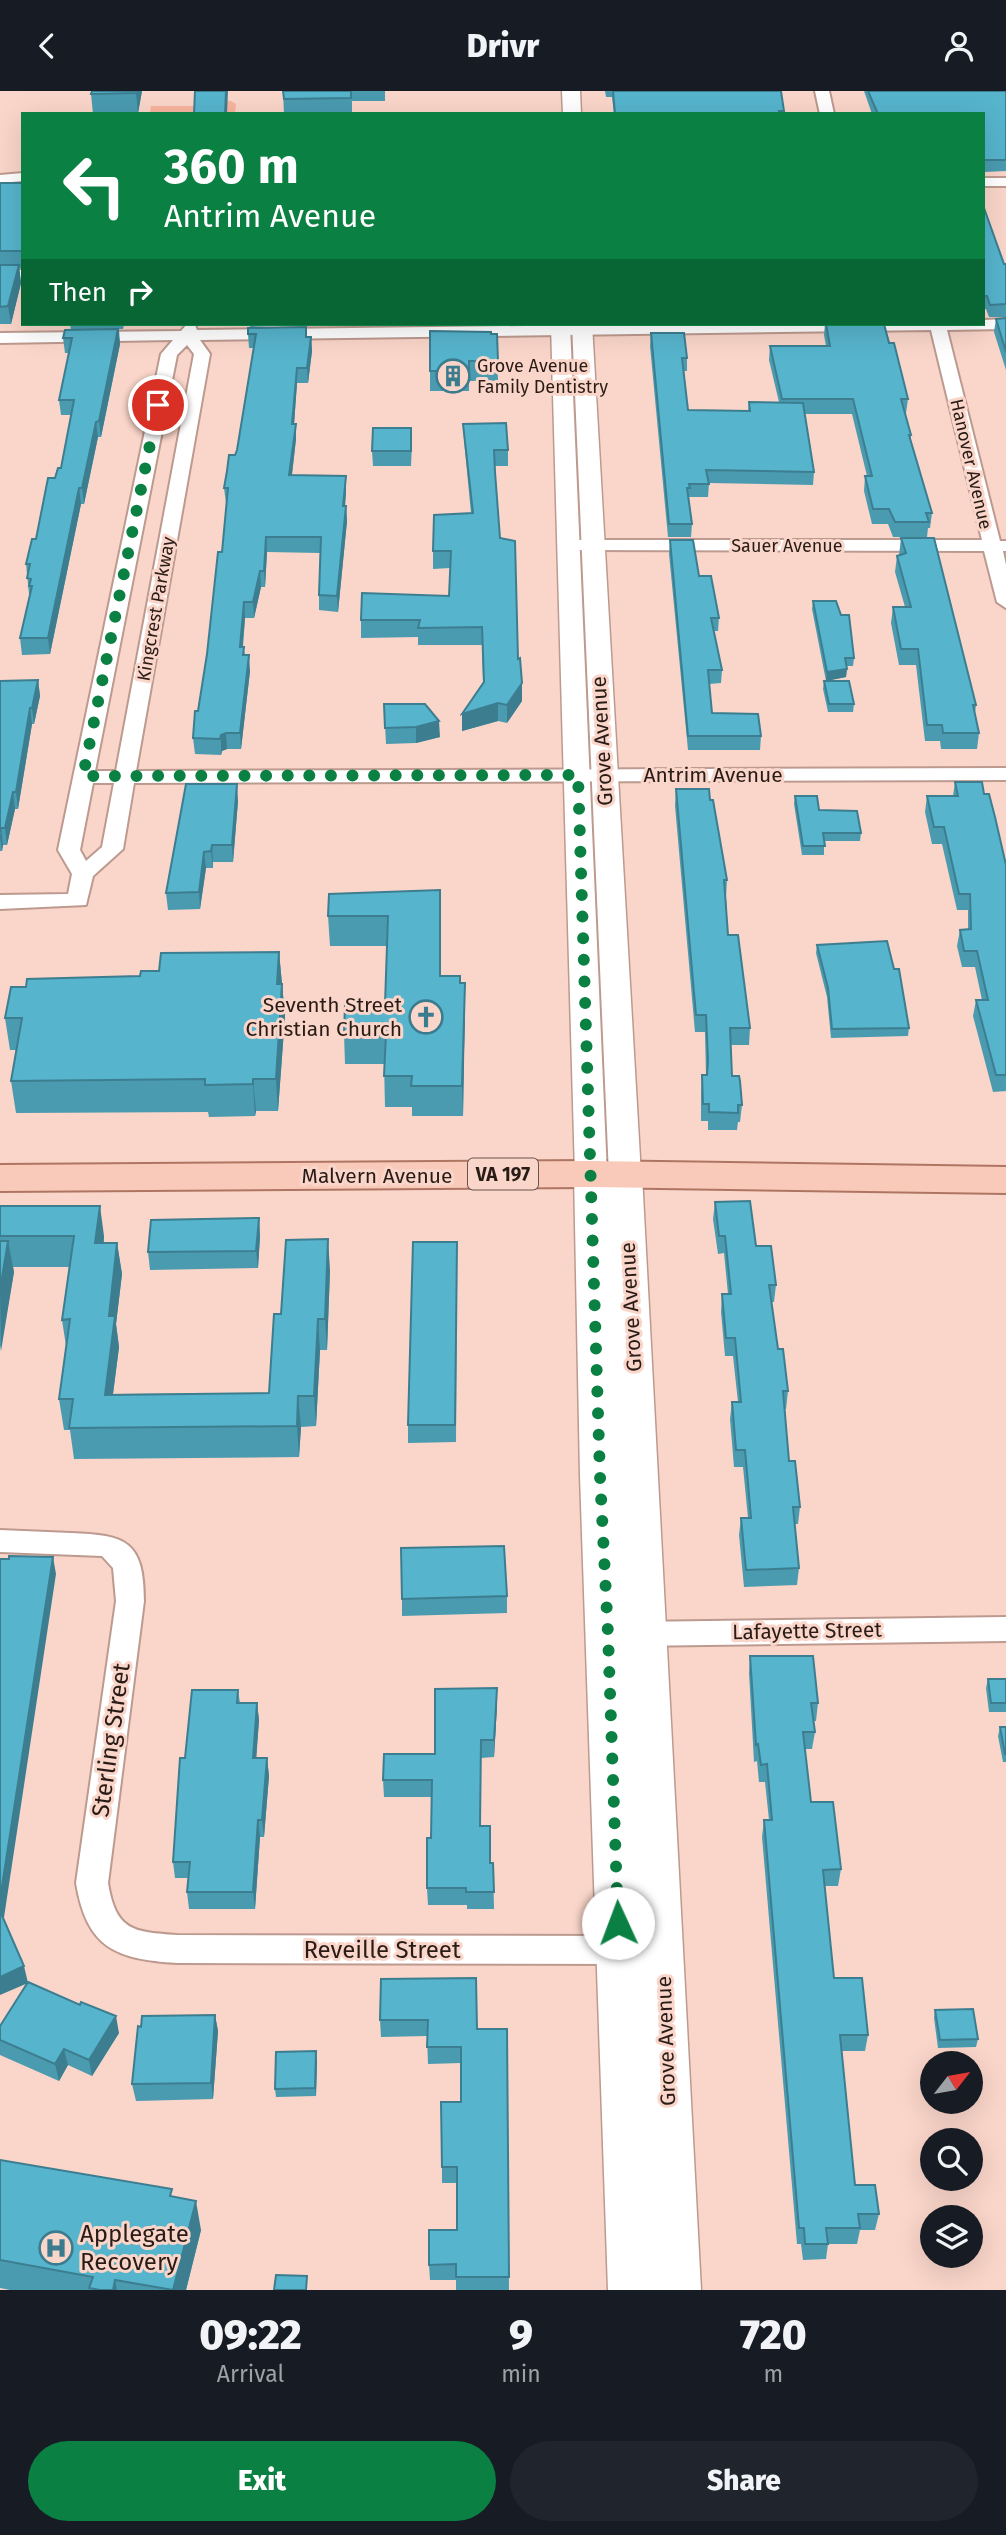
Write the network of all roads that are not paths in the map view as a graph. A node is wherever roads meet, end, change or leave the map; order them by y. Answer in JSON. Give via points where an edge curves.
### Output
{"nodes":[{"id":1,"x":570,"y":91,"type":"edge"},
{"id":2,"x":822,"y":91,"type":"edge"},
{"id":3,"x":572,"y":112,"type":"edge"},
{"id":4,"x":827,"y":112,"type":"edge"},
{"id":5,"x":21,"y":177,"type":"edge"},
{"id":6,"x":0,"y":179,"type":"edge"},
{"id":7,"x":985,"y":182,"type":"edge"},
{"id":8,"x":1006,"y":182,"type":"edge"},
{"id":9,"x":0,"y":275,"type":"edge"},
{"id":10,"x":21,"y":275,"type":"edge"},
{"id":11,"x":985,"y":324,"type":"edge"},
{"id":12,"x":1006,"y":324,"type":"edge"},
{"id":13,"x":722,"y":326,"type":"edge"},
{"id":14,"x":938,"y":326,"type":"edge"},
{"id":15,"x":571,"y":327,"type":"edge"},
{"id":16,"x":189,"y":329,"type":"edge"},
{"id":17,"x":0,"y":338,"type":"edge"},
{"id":18,"x":581,"y":545,"type":"junction"},
{"id":19,"x":998,"y":546,"type":"edge"},
{"id":20,"x":1006,"y":602,"type":"edge"},
{"id":21,"x":578,"y":775,"type":"junction"},
{"id":22,"x":604,"y":775,"type":"junction"},
{"id":23,"x":1006,"y":775,"type":"edge"},
{"id":24,"x":83,"y":776,"type":"junction"},
{"id":25,"x":125,"y":776,"type":"junction"},
{"id":26,"x":83,"y":874,"type":"junction"},
{"id":27,"x":0,"y":902,"type":"edge"},
{"id":28,"x":608,"y":1174,"type":"junction"},
{"id":29,"x":0,"y":1178,"type":"edge"},
{"id":30,"x":1006,"y":1180,"type":"edge"},
{"id":31,"x":0,"y":1541,"type":"edge"},
{"id":32,"x":1006,"y":1629,"type":"edge"},
{"id":33,"x":627,"y":1634,"type":"junction"},
{"id":34,"x":106,"y":1931,"type":"joint"},
{"id":35,"x":618,"y":1950,"type":"junction"},
{"id":36,"x":663,"y":1950,"type":"junction"},
{"id":37,"x":633,"y":2290,"type":"edge"},
{"id":38,"x":676,"y":2290,"type":"edge"}],
"edges":[{"from":1,"to":3,"type":"street"},
{"from":2,"to":4,"type":"street"},
{"from":5,"to":6,"type":"street"},
{"from":7,"to":8,"type":"street"},
{"from":9,"to":10,"type":"street"},
{"from":11,"to":12,"type":"street"},
{"from":13,"to":15,"type":"street"},
{"from":14,"to":19,"type":"street","name":"Hanover Avenue"},
{"from":15,"to":16,"type":"street"},
{"from":15,"to":18,"type":"street","name":"Grove Avenue"},
{"from":16,"to":17,"type":"street"},
{"from":16,"to":24,"type":"street","name":"Kingcrest Parkway","via":[[169,354]]},
{"from":16,"to":25,"type":"street","name":"Kingcrest Parkway","via":[[202,354]]},
{"from":18,"to":19,"type":"street","name":"Sauer Avenue"},
{"from":18,"to":21,"type":"street","name":"Grove Avenue"},
{"from":18,"to":22,"type":"street","name":"Grove Avenue"},
{"from":19,"to":20,"type":"street","name":"Hanover Avenue"},
{"from":21,"to":22,"type":"street","name":"Antrim Avenue"},
{"from":21,"to":25,"type":"street","name":"Antrim Avenue"},
{"from":21,"to":28,"type":"street","name":"Grove Avenue"},
{"from":22,"to":23,"type":"street","name":"Antrim Avenue"},
{"from":22,"to":28,"type":"street","name":"Grove Avenue"},
{"from":24,"to":25,"type":"street","name":"Antrim Avenue"},
{"from":24,"to":26,"type":"street","name":"Kingcrest Parkway","via":[[69,850]]},
{"from":25,"to":26,"type":"street","name":"Kingcrest Parkway","via":[[112,849]]},
{"from":26,"to":27,"type":"street","via":[[78,900]]},
{"from":28,"to":29,"type":"main road","name":"Malvern Avenue","number":"VA 197"},
{"from":28,"to":30,"type":"main road","name":"Malvern Avenue","number":"VA 197"},
{"from":28,"to":33,"type":"main road","name":"Grove Avenue"},
{"from":31,"to":34,"type":"street","name":"Sterling Street","via":[[96,1543],[117,1549],[130,1571],[130,1601],[92,1883],[94,1908]]},
{"from":32,"to":33,"type":"street","name":"Lafayette Street"},
{"from":33,"to":35,"type":"main road","name":"Grove Avenue"},
{"from":33,"to":36,"type":"main road","name":"Grove Avenue"},
{"from":34,"to":35,"type":"street","name":"Reveille Street","via":[[139,1947],[177,1949]]},
{"from":35,"to":36,"type":"street","name":"Reveille Street"},
{"from":35,"to":37,"type":"main road","name":"Grove Avenue"},
{"from":36,"to":38,"type":"main road","name":"Grove Avenue"}]}
